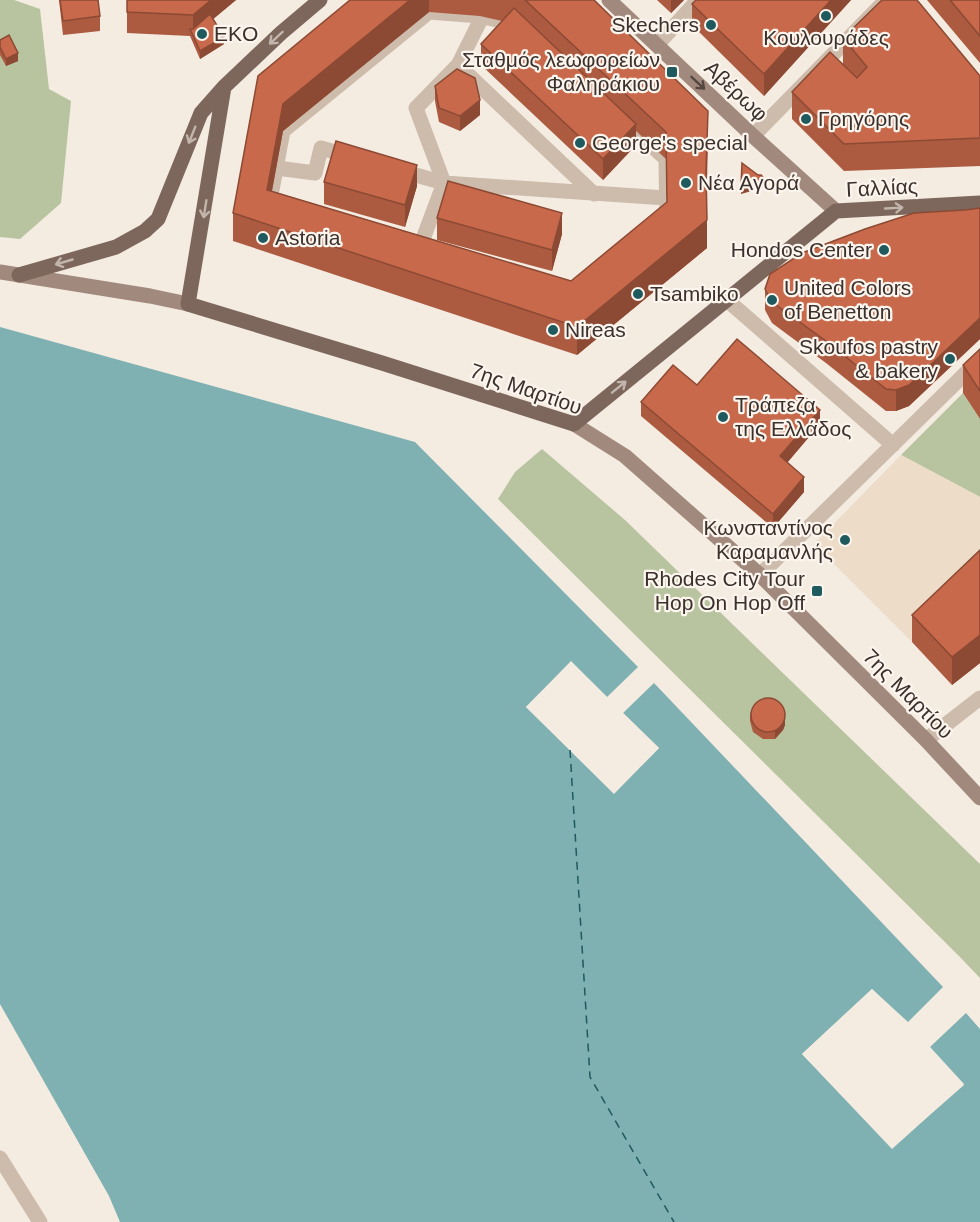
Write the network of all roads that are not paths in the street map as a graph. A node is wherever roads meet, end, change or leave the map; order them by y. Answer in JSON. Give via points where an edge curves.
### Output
{"nodes":[{"id":1,"x":320,"y":0,"type":"edge"},
{"id":2,"x":609,"y":0,"type":"edge"},
{"id":3,"x":698,"y":0,"type":"edge"},
{"id":4,"x":886,"y":0,"type":"edge"},
{"id":5,"x":480,"y":20,"type":"junction"},
{"id":6,"x":657,"y":45,"type":"junction"},
{"id":7,"x":458,"y":65,"type":"junction"},
{"id":8,"x":224,"y":87,"type":"junction"},
{"id":9,"x":753,"y":136,"type":"junction"},
{"id":10,"x":366,"y":161,"type":"edge"},
{"id":11,"x":388,"y":167,"type":"edge"},
{"id":12,"x":282,"y":169,"type":"junction"},
{"id":13,"x":444,"y":183,"type":"junction"},
{"id":14,"x":594,"y":194,"type":"junction"},
{"id":15,"x":662,"y":198,"type":"junction"},
{"id":16,"x":980,"y":203,"type":"edge"},
{"id":17,"x":836,"y":211,"type":"junction"},
{"id":18,"x":416,"y":257,"type":"junction"},
{"id":19,"x":0,"y":272,"type":"edge"},
{"id":20,"x":19,"y":275,"type":"junction"},
{"id":21,"x":727,"y":300,"type":"junction"},
{"id":22,"x":188,"y":304,"type":"junction"},
{"id":23,"x":980,"y":360,"type":"edge"},
{"id":24,"x":574,"y":424,"type":"junction"},
{"id":25,"x":893,"y":445,"type":"junction"},
{"id":26,"x":760,"y":575,"type":"junction"},
{"id":27,"x":980,"y":698,"type":"edge"},
{"id":28,"x":926,"y":740,"type":"junction"},
{"id":29,"x":980,"y":798,"type":"edge"},
{"id":30,"x":0,"y":1158,"type":"edge"},
{"id":31,"x":40,"y":1222,"type":"edge"}],
"edges":[{"from":1,"to":8,"type":"main road","one_way":true},
{"from":2,"to":6,"type":"main road","name":"Αβέρωφ"},
{"from":3,"to":6,"type":"street"},
{"from":4,"to":9,"type":"street"},
{"from":5,"to":7,"type":"street"},
{"from":5,"to":12,"type":"street","via":[[429,12],[283,131]]},
{"from":5,"to":15,"type":"street","via":[[523,26],[666,159]]},
{"from":6,"to":9,"type":"main road","name":"Αβέρωφ","one_way":true},
{"from":7,"to":13,"type":"street","via":[[416,108]]},
{"from":7,"to":14,"type":"street"},
{"from":8,"to":20,"type":"main road","one_way":true,"via":[[201,113],[158,219],[145,231],[116,247]]},
{"from":8,"to":22,"type":"main road","one_way":true},
{"from":9,"to":17,"type":"main road","name":"Αβέρωφ"},
{"from":10,"to":12,"type":"street","via":[[321,148],[315,173]]},
{"from":11,"to":13,"type":"street"},
{"from":12,"to":18,"type":"street","via":[[267,217]]},
{"from":13,"to":14,"type":"street"},
{"from":13,"to":18,"type":"street"},
{"from":14,"to":15,"type":"street"},
{"from":15,"to":18,"type":"street","via":[[667,229],[571,309]]},
{"from":17,"to":16,"type":"main road","name":"Γαλλίας","one_way":true},
{"from":17,"to":21,"type":"main road","name":"Γαλλίας"},
{"from":19,"to":20,"type":"main road","name":"7ης Μαρτίου"},
{"from":20,"to":22,"type":"main road","name":"7ης Μαρτίου"},
{"from":24,"to":21,"type":"main road","name":"Γαλλίας","one_way":true},
{"from":21,"to":25,"type":"street"},
{"from":22,"to":24,"type":"main road","name":"7ης Μαρτίου"},
{"from":23,"to":25,"type":"street"},
{"from":24,"to":26,"type":"main road","name":"7ης Μαρτίου","via":[[625,456]]},
{"from":25,"to":26,"type":"street"},
{"from":26,"to":28,"type":"main road","name":"7ης Μαρτίου"},
{"from":27,"to":28,"type":"street"},
{"from":28,"to":29,"type":"main road","name":"7ης Μαρτίου"},
{"from":30,"to":31,"type":"street"}]}
